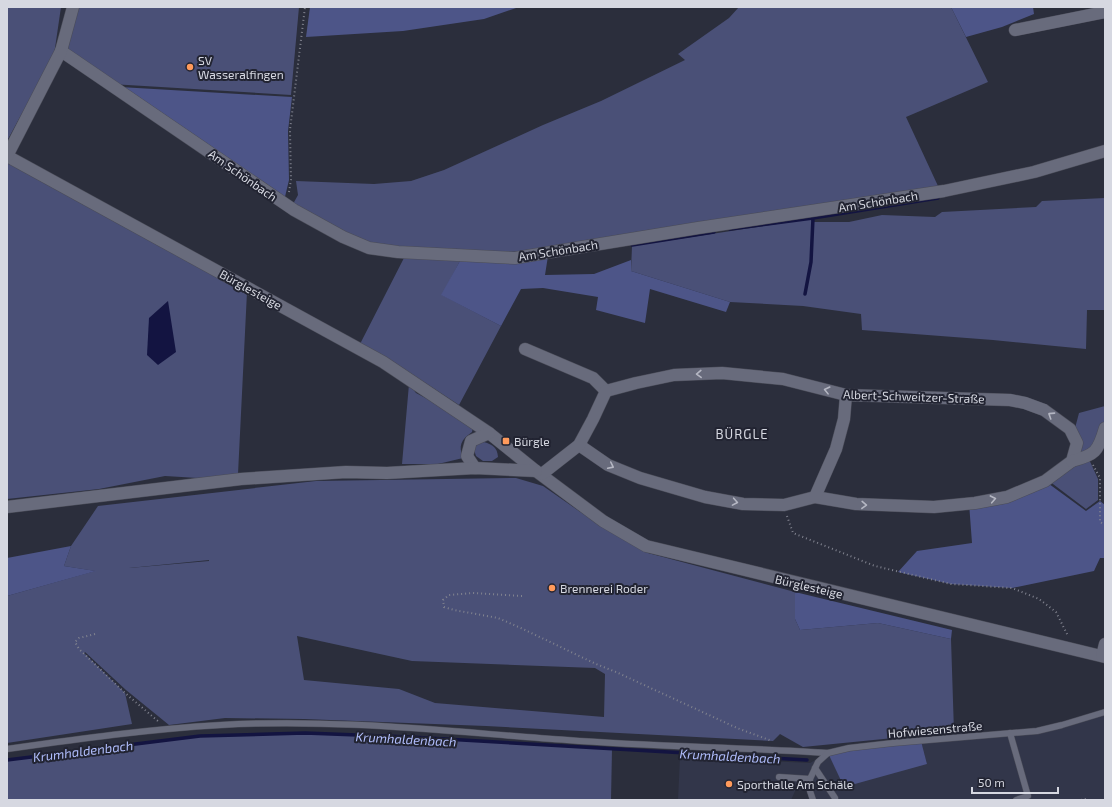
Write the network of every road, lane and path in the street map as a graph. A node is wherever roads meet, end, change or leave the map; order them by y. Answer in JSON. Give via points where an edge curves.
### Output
{"nodes":[{"id":1,"x":73,"y":7,"type":"edge"},
{"id":2,"x":305,"y":7,"type":"edge"},
{"id":3,"x":1105,"y":12,"type":"edge"},
{"id":4,"x":1015,"y":30,"type":"dead end"},
{"id":5,"x":61,"y":51,"type":"junction"},
{"id":6,"x":1105,"y":151,"type":"edge"},
{"id":7,"x":7,"y":156,"type":"edge"},
{"id":8,"x":286,"y":205,"type":"junction"},
{"id":9,"x":525,"y":349,"type":"dead end"},
{"id":10,"x":606,"y":391,"type":"junction"},
{"id":11,"x":846,"y":395,"type":"junction"},
{"id":12,"x":1105,"y":428,"type":"edge"},
{"id":13,"x":489,"y":433,"type":"junction"},
{"id":14,"x":578,"y":445,"type":"junction"},
{"id":15,"x":1089,"y":456,"type":"junction"},
{"id":16,"x":1072,"y":461,"type":"junction"},
{"id":17,"x":475,"y":468,"type":"junction"},
{"id":18,"x":539,"y":473,"type":"junction"},
{"id":19,"x":815,"y":497,"type":"junction"},
{"id":20,"x":784,"y":505,"type":"junction"},
{"id":21,"x":7,"y":507,"type":"edge"},
{"id":22,"x":1105,"y":525,"type":"edge"},
{"id":23,"x":522,"y":596,"type":"dead end"},
{"id":24,"x":95,"y":634,"type":"dead end"},
{"id":25,"x":1105,"y":644,"type":"edge"},
{"id":26,"x":1076,"y":650,"type":"junction"},
{"id":27,"x":1104,"y":657,"type":"edge"},
{"id":28,"x":1105,"y":712,"type":"edge"},
{"id":29,"x":167,"y":729,"type":"junction"},
{"id":30,"x":1010,"y":733,"type":"junction"},
{"id":31,"x":773,"y":741,"type":"dead end"},
{"id":32,"x":7,"y":749,"type":"edge"},
{"id":33,"x":828,"y":753,"type":"junction"},
{"id":34,"x":815,"y":768,"type":"junction"},
{"id":35,"x":779,"y":777,"type":"dead end"},
{"id":36,"x":810,"y":779,"type":"junction"},
{"id":37,"x":835,"y":798,"type":"dead end"},
{"id":38,"x":813,"y":800,"type":"edge"},
{"id":39,"x":1016,"y":800,"type":"edge"},
{"id":40,"x":1081,"y":800,"type":"edge"},
{"id":41,"x":1085,"y":800,"type":"edge"}],
"edges":[{"from":1,"to":5,"type":"street"},
{"from":2,"to":8,"type":"path","via":[[290,130],[291,180]]},
{"from":3,"to":4,"type":"street"},
{"from":5,"to":7,"type":"street"},
{"from":5,"to":8,"type":"street","name":"Am Schönbach"},
{"from":6,"to":8,"type":"street","name":"Am Schönbach","via":[[1034,172],[944,191],[515,258],[368,248]]},
{"from":7,"to":13,"type":"street","name":"Bürglesteige","via":[[383,362]]},
{"from":9,"to":10,"type":"street","via":[[593,378]]},
{"from":11,"to":10,"type":"street","name":"Albert-Schweitzer-Straße","one_way":true,"via":[[783,379],[722,373],[674,375]]},
{"from":10,"to":14,"type":"street"},
{"from":16,"to":11,"type":"street","name":"Albert-Schweitzer-Straße","one_way":true,"via":[[1077,443],[1070,429],[1044,410],[1025,403]]},
{"from":11,"to":19,"type":"street","via":[[844,419],[836,449]]},
{"from":12,"to":15,"type":"street","via":[[1097,449]]},
{"from":13,"to":17,"type":"street","via":[[471,441],[466,456]]},
{"from":13,"to":18,"type":"street","name":"Bürglesteige"},
{"from":14,"to":18,"type":"street"},
{"from":14,"to":20,"type":"street","one_way":true,"via":[[608,465],[640,478],[705,497],[742,504]]},
{"from":15,"to":16,"type":"street"},
{"from":15,"to":22,"type":"path","via":[[1100,478],[1100,522]]},
{"from":19,"to":16,"type":"street","one_way":true,"via":[[872,505],[934,507],[975,503],[1008,496],[1045,481]]},
{"from":17,"to":18,"type":"street"},
{"from":17,"to":21,"type":"street","via":[[387,473],[346,472],[241,479]]},
{"from":18,"to":26,"type":"street","name":"Bürglesteige","via":[[603,521],[646,546]]},
{"from":19,"to":20,"type":"street"},
{"from":20,"to":26,"type":"path","via":[[793,533],[876,566],[951,584],[1012,588],[1039,598],[1056,612]]},
{"from":23,"to":31,"type":"path","via":[[473,593],[449,595],[443,600],[444,607],[498,618],[737,728]]},
{"from":24,"to":29,"type":"path","via":[[79,638],[75,642],[79,649]]},
{"from":25,"to":27,"type":"street","name":"Bürglesteige"},
{"from":26,"to":27,"type":"street","name":"Bürglesteige"},
{"from":28,"to":30,"type":"lane","name":"Hofwiesenstraße","via":[[1056,727]]},
{"from":29,"to":32,"type":"lane","name":"Hofwiesenstraße"},
{"from":29,"to":33,"type":"lane","name":"Hofwiesenstraße","via":[[222,724],[304,723],[400,727],[570,741]]},
{"from":30,"to":33,"type":"lane","name":"Hofwiesenstraße","via":[[893,743]]},
{"from":30,"to":39,"type":"lane","via":[[1028,796]]},
{"from":33,"to":34,"type":"lane"},
{"from":34,"to":36,"type":"lane"},
{"from":34,"to":37,"type":"lane"},
{"from":35,"to":36,"type":"lane"},
{"from":36,"to":38,"type":"lane"},
{"from":40,"to":41,"type":"path"}]}
